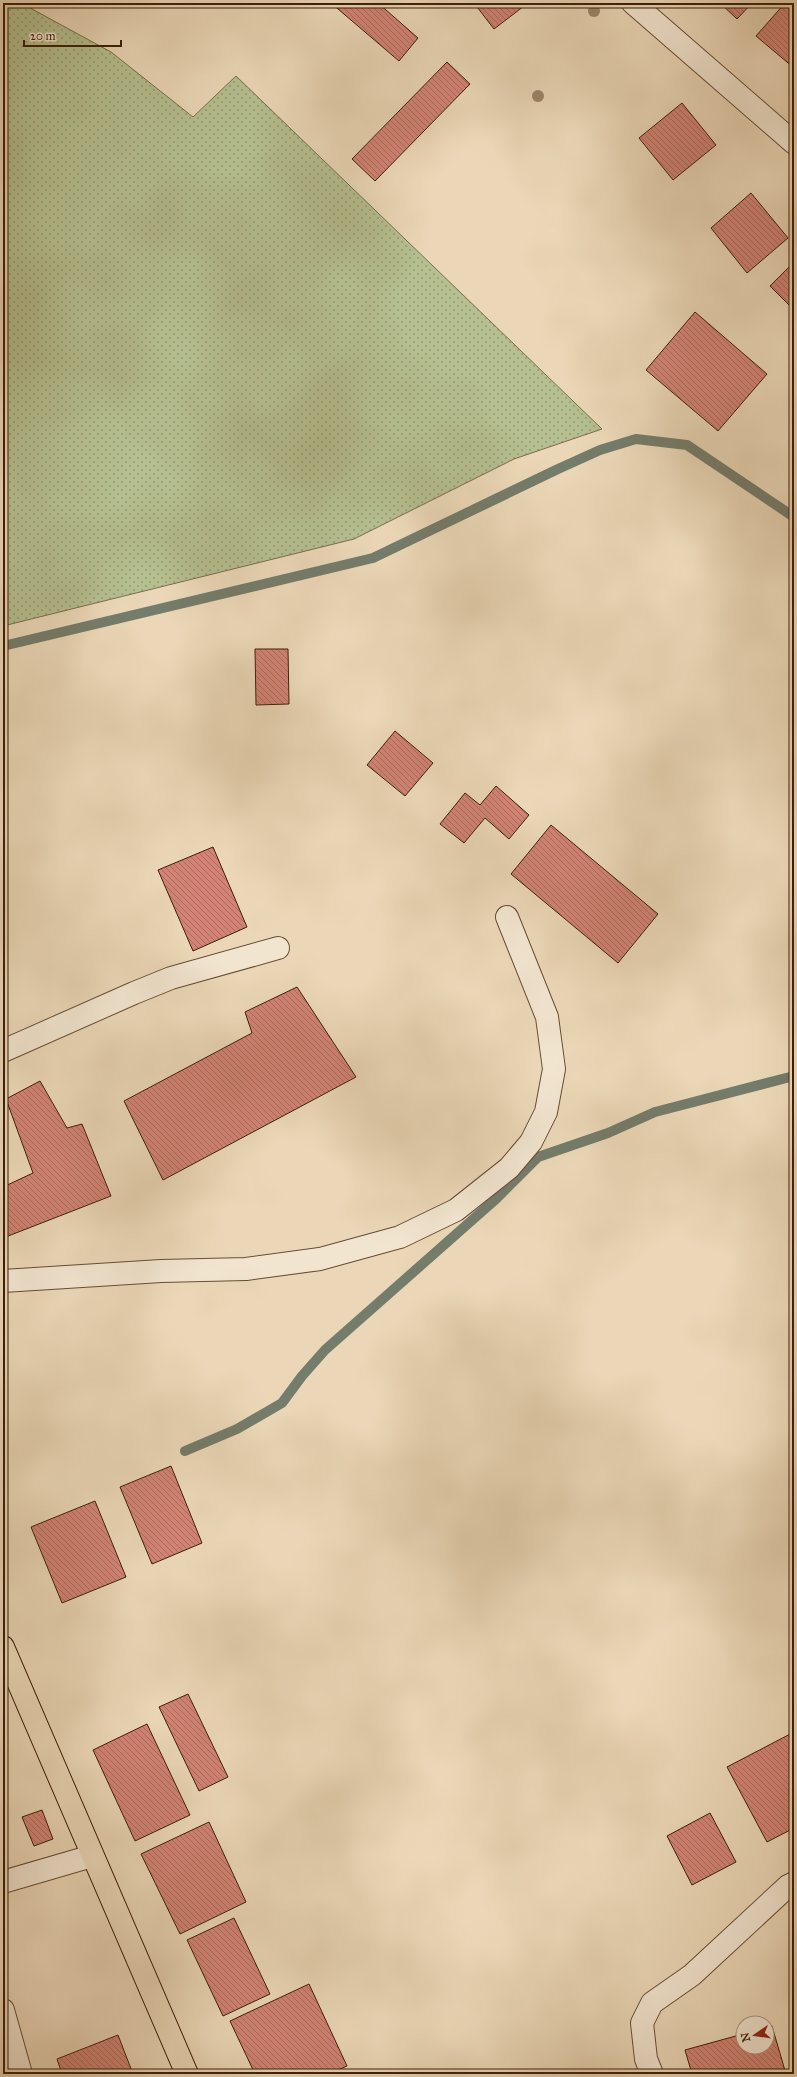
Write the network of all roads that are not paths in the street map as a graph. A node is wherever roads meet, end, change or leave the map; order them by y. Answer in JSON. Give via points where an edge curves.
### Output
{"nodes":[{"id":1,"x":633,"y":3,"type":"edge"},
{"id":2,"x":794,"y":143,"type":"edge"},
{"id":3,"x":506,"y":917,"type":"dead end"},
{"id":4,"x":278,"y":948,"type":"dead end"},
{"id":5,"x":3,"y":1051,"type":"edge"},
{"id":6,"x":3,"y":1281,"type":"edge"},
{"id":7,"x":3,"y":1647,"type":"edge"},
{"id":8,"x":92,"y":1856,"type":"junction"},
{"id":9,"x":3,"y":1882,"type":"edge"},
{"id":10,"x":794,"y":1883,"type":"edge"},
{"id":11,"x":3,"y":2010,"type":"edge"},
{"id":12,"x":20,"y":2074,"type":"edge"},
{"id":13,"x":188,"y":2074,"type":"edge"},
{"id":14,"x":652,"y":2074,"type":"edge"}],
"edges":[{"from":1,"to":2,"type":"street"},
{"from":3,"to":6,"type":"street","via":[[547,1017],[554,1070],[546,1112],[531,1142],[509,1168],[456,1210],[400,1237],[320,1259],[246,1269],[162,1271]]},
{"from":4,"to":5,"type":"street","via":[[171,978]]},
{"from":7,"to":8,"type":"main road"},
{"from":8,"to":9,"type":"street"},
{"from":8,"to":13,"type":"main road"},
{"from":10,"to":14,"type":"street","via":[[692,1975],[652,2003],[642,2022],[646,2059]]},
{"from":11,"to":12,"type":"street"}]}
